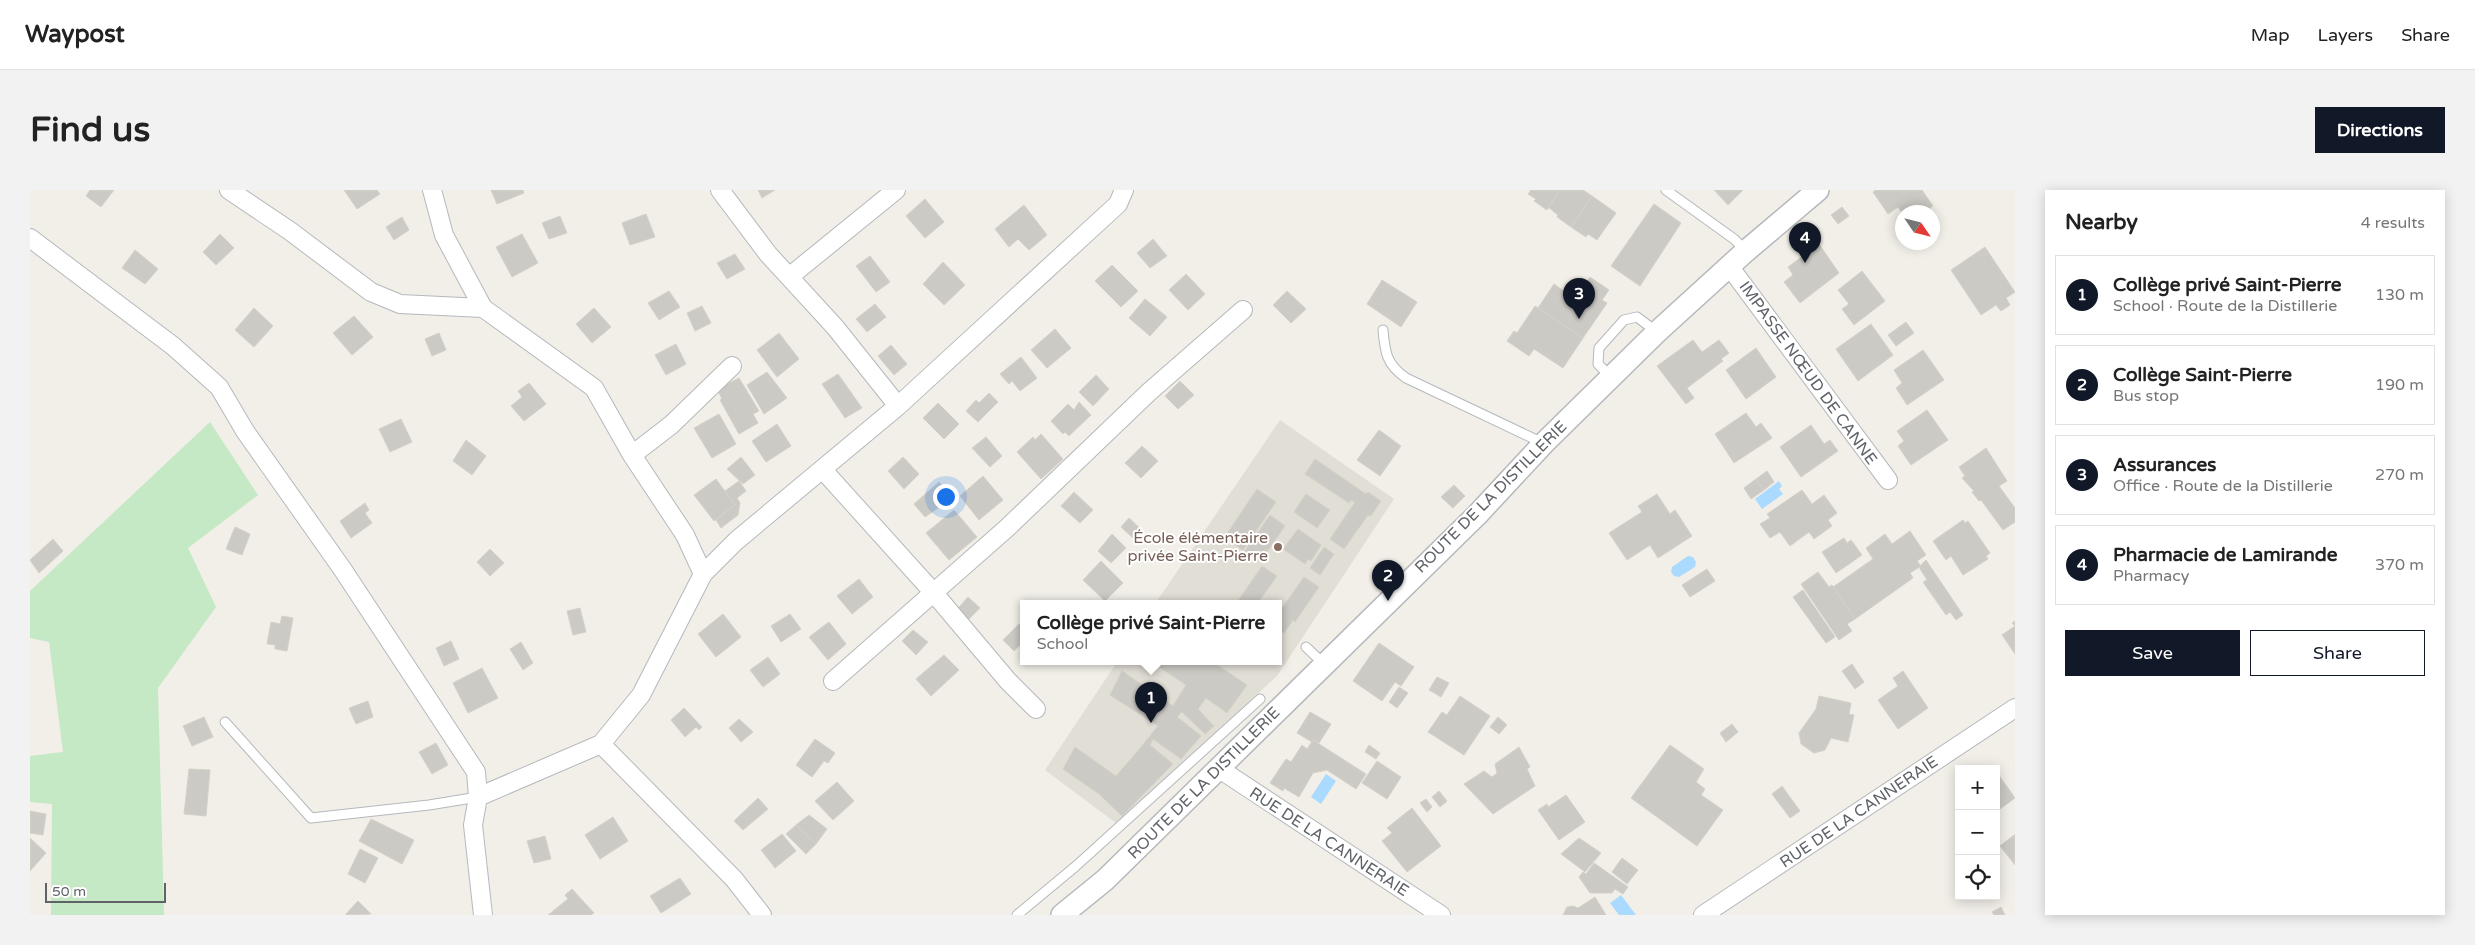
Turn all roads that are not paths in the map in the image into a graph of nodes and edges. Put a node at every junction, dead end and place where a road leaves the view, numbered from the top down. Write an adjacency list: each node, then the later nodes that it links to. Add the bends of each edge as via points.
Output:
1 (229, 190): 12 (street, via 371,292 400,304)
2 (432, 190): 12 (street, via 444,235)
3 (720, 190): 11 (street, via 768,254)
4 (896, 190): 11 (street)
5 (1124, 190): 18 (street, via 1118,204)
6 (1666, 190): 9 (lane)
7 (1818, 190): 9 (street, ROUTE DE LA DISTILLERIE)
8 (30, 238): 34 (street, via 173,346 219,387 245,431 343,570 476,772)
9 (1746, 251): 10 (street, ROUTE DE LA DISTILLERIE)
10 (1729, 266): 15 (street, ROUTE DE LA DISTILLERIE); 22 (street, IMPASSE NŒUD DE CANNE)
11 (790, 277): 18 (street)
12 (483, 308): 20 (street, via 594,388)
13 (1243, 310): 24 (street, via 1149,392 1007,528)
14 (1383, 330): 19 (lane, via 1385,354 1395,370 1406,378)
15 (1657, 332): 17 (street, ROUTE DE LA DISTILLERIE); 17 (lane, via 1638,317 1624,320 1599,348 1598,364)
16 (732, 366): 20 (street, via 671,425)
17 (1611, 377): 19 (street, ROUTE DE LA DISTILLERIE)
18 (898, 406): 21 (street)
19 (1544, 443): 26 (street, ROUTE DE LA DISTILLERIE, via 1477,515)
20 (632, 455): 23 (street, via 685,535)
21 (823, 470): 23 (street, via 736,541); 24 (street)
22 (1888, 480)
23 (703, 574): 32 (street, via 641,695)
24 (933, 592): 27 (street); 30 (street)
25 (1306, 647): 26 (lane)
26 (1324, 664): 33 (street, ROUTE DE LA DISTILLERIE)
27 (833, 681)
28 (1260, 699): 37 (lane, via 1076,866)
29 (2015, 708): 40 (street, RUE DE LA CANNERAIE)
30 (1036, 710)
31 (225, 722): 34 (lane, via 312,818)
32 (601, 744): 34 (street); 36 (street, via 734,879)
33 (1218, 768): 38 (street, ROUTE DE LA DISTILLERIE, via 1105,880); 39 (street, RUE DE LA CANNERAIE)
34 (478, 797): 35 (street, via 473,825)
35 (483, 915)
36 (762, 915)
37 (1017, 915)
38 (1062, 915)
39 (1440, 915)
40 (1703, 915)

